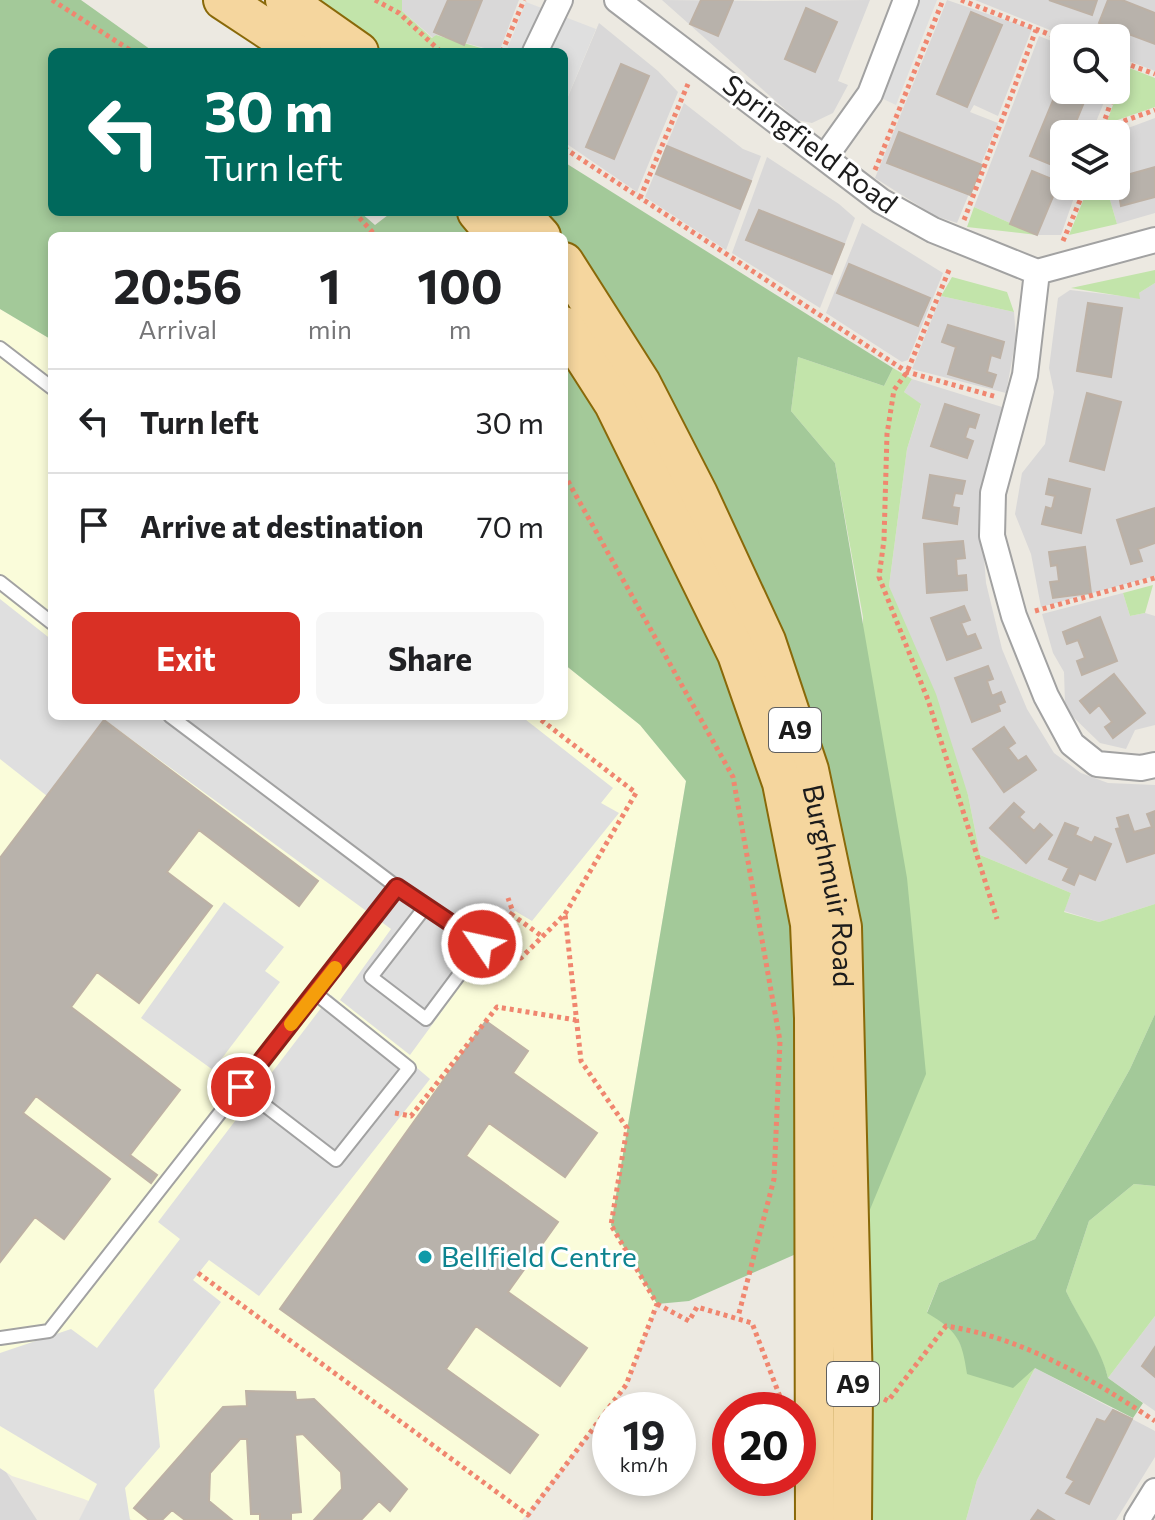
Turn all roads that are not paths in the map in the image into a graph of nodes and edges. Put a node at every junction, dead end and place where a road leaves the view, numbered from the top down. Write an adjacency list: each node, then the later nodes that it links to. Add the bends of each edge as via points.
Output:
1 (223, 0): 6 (main road)
2 (285, 0): 7 (main road)
3 (560, 0): 8 (street)
4 (617, 0): 9 (street, Springfield Road)
5 (906, 0): 9 (street, via 870,94)
6 (296, 48)
7 (353, 48)
8 (537, 48)
9 (825, 157): 16 (street, Springfield Road, via 881,201 955,238)
10 (480, 216): 12 (main road)
11 (523, 216): 13 (main road)
12 (494, 232)
13 (537, 232)
14 (1155, 240): 16 (street)
15 (568, 268): 31 (main road, Burghmuir Road / A9, via 641,383 698,494 766,641 809,770 842,927)
16 (1045, 270): 23 (street, via 1025,375 993,493 992,536 1014,616 1072,744 1097,764)
17 (568, 332): 30 (main road, Burghmuir Road / A9, via 614,404 737,654 782,783 810,924)
18 (0, 348): 19 (lane)
19 (48, 385)
20 (0, 582): 21 (lane)
21 (48, 620)
22 (175, 720): 24 (lane)
23 (1155, 765)
24 (397, 887): 25 (lane); 26 (lane)
25 (426, 906): 25 (lane, via 482,944 426,1019 371,977)
26 (315, 993): 27 (lane); 27 (lane, via 409,1068 377,1109 336,1160)
27 (241, 1087): 28 (lane, via 49,1331)
28 (0, 1338)
29 (1155, 1491): 32 (street)
30 (815, 1520)
31 (852, 1520)
32 (1137, 1520)

